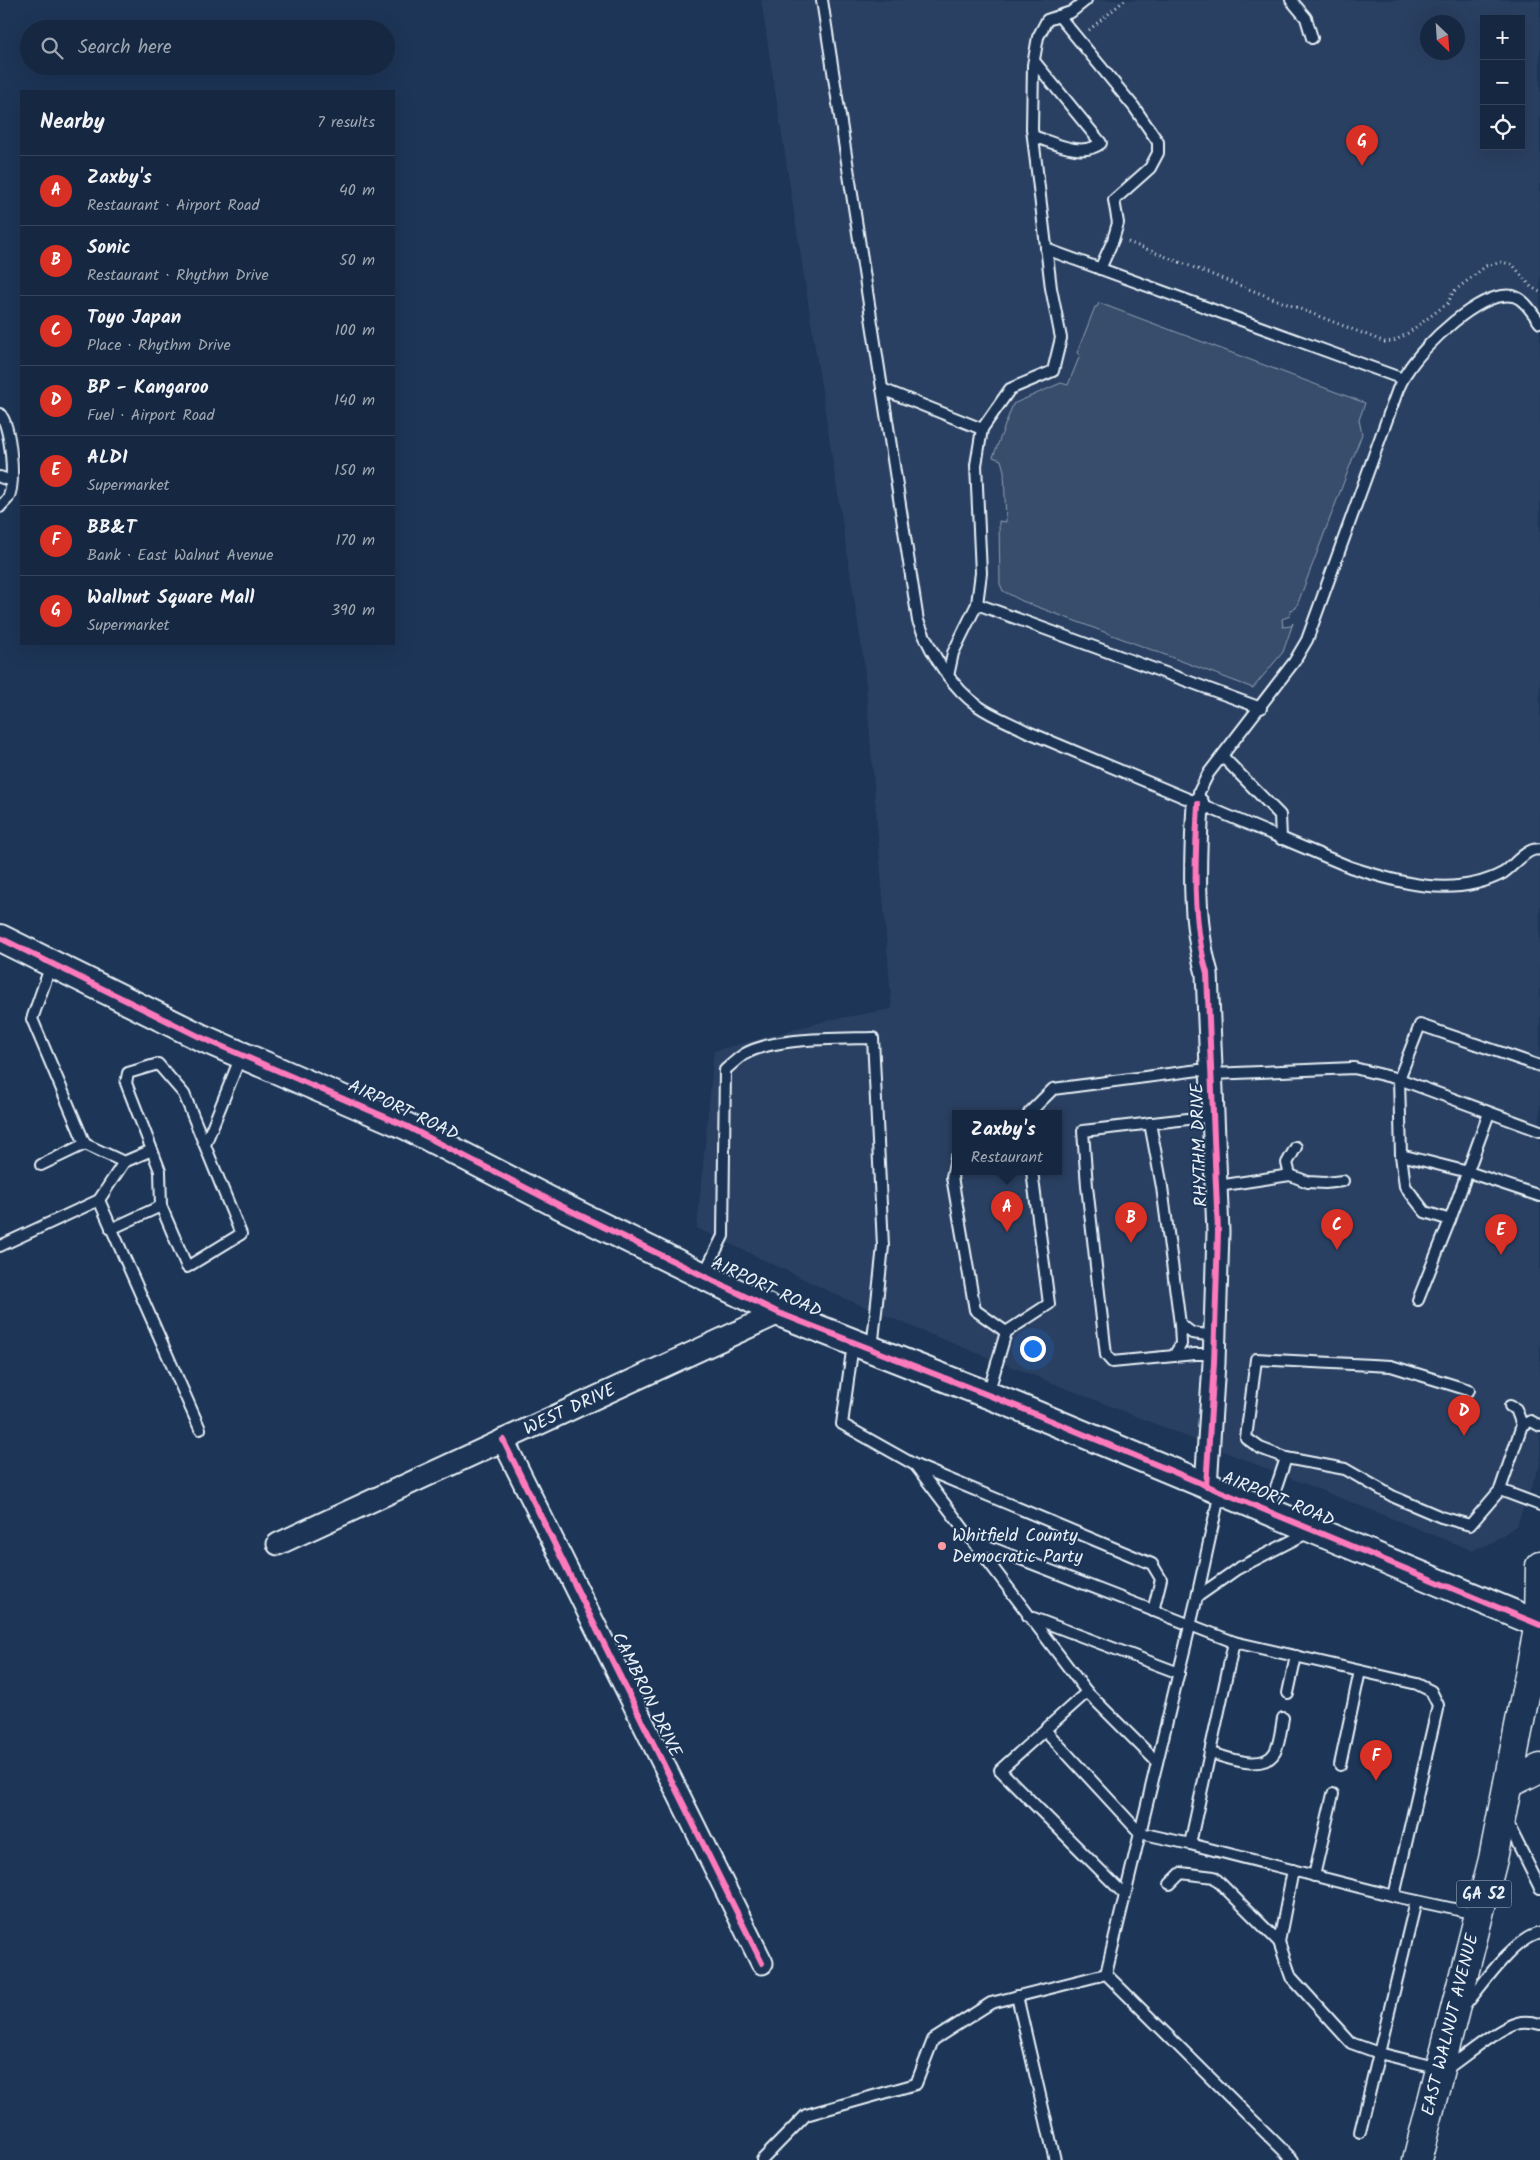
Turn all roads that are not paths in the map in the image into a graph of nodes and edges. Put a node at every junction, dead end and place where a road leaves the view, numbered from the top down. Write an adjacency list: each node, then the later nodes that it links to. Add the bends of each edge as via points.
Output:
1 (822, 0): 12 (lane)
2 (1086, 0): 4 (lane, via 1071,12)
3 (1291, 0): 5 (lane, via 1306,18)
4 (1059, 16): 6 (lane, via 1047,20 1038,37); 9 (lane, via 1134,107 1158,142 1158,153 1150,168 1114,200 1118,222)
5 (1312, 38)
6 (1034, 61): 7 (lane); 7 (lane, via 1101,143 1092,149 1078,150)
7 (1033, 136): 8 (lane)
8 (1046, 249): 9 (lane); 14 (lane, via 1061,338 1053,371 1010,389)
9 (1100, 269): 11 (lane)
10 (1540, 323): 11 (lane, via 1523,301 1513,296 1486,300 1430,343)
11 (1403, 379): 20 (lane, via 1307,640)
12 (882, 389): 14 (lane); 19 (lane, via 918,622)
13 (0, 414): 16 (lane, via 4,419 10,451)
14 (982, 429): 18 (lane, via 976,465 981,573)
15 (0, 477): 16 (lane)
16 (11, 481): 17 (lane, via 9,497)
17 (0, 507)
18 (977, 604): 19 (lane, via 953,654); 20 (lane)
19 (948, 676): 22 (lane, via 979,706 1026,731)
20 (1260, 708): 21 (lane)
21 (1223, 756): 22 (lane, via 1208,774 1199,792); 23 (lane, via 1280,816)
22 (1198, 804): 23 (lane); 29 (street, RHYTHM DRIVE, via 1195,867 1200,951 1207,973)
23 (1281, 839): 24 (lane, via 1350,867 1404,884 1429,886 1461,885 1492,877 1503,873 1533,850)
24 (1540, 849)
25 (0, 938): 26 (street, AIRPORT ROAD)
26 (52, 964): 27 (street, AIRPORT ROAD); 36 (lane, via 32,1019)
27 (242, 1055): 37 (lane); 55 (street, AIRPORT ROAD, via 406,1126)
28 (1540, 1066): 30 (lane, via 1420,1026)
29 (1212, 1074): 30 (lane, via 1354,1068); 31 (lane, via 1199,1070 1054,1089); 33 (street, RHYTHM DRIVE)
30 (1399, 1080): 32 (lane); 40 (lane)
31 (1032, 1110)
32 (1489, 1113): 35 (lane); 43 (lane)
33 (1214, 1116): 34 (lane); 48 (street, RHYTHM DRIVE)
34 (1150, 1123): 58 (lane); 62 (lane, via 1083,1131 1086,1186 1106,1355 1112,1362)
35 (1540, 1130)
36 (85, 1144): 41 (lane); 42 (lane)
37 (205, 1145): 39 (lane, via 184,1094 158,1064 128,1073 126,1083); 51 (lane, via 241,1234 188,1267)
38 (1296, 1147): 46 (lane, via 1287,1163)
39 (152, 1150): 41 (lane); 51 (lane, via 160,1171)
40 (1401, 1155): 43 (lane); 52 (lane, via 1405,1186 1425,1212)
41 (124, 1162): 50 (lane)
42 (41, 1165)
43 (1468, 1172): 49 (lane); 52 (lane)
44 (952, 1175): 59 (lane, via 975,1310)
45 (1033, 1175): 59 (lane, via 1049,1304)
46 (1290, 1175): 47 (lane, via 1308,1182); 48 (lane)
47 (1343, 1181)
48 (1218, 1186): 60 (street, RHYTHM DRIVE)
49 (1540, 1196)
50 (98, 1200): 53 (lane); 54 (lane)
51 (161, 1206): 53 (lane)
52 (1450, 1220): 56 (lane)
53 (111, 1229): 68 (lane)
54 (0, 1246)
55 (703, 1275): 57 (street, AIRPORT ROAD); 61 (lane, via 723,1236 725,1070 743,1055 759,1048 809,1040 873,1038 883,1246)
56 (1418, 1300)
57 (779, 1313): 61 (street, AIRPORT ROAD); 69 (street, WEST DRIVE)
58 (1180, 1324): 60 (lane); 62 (lane, via 1181,1344)
59 (1006, 1332): 64 (lane)
60 (1215, 1345): 62 (lane); 72 (street, RHYTHM DRIVE)
61 (863, 1346): 64 (street, AIRPORT ROAD); 71 (lane, via 842,1424)
62 (1174, 1356)
63 (1469, 1390): 70 (lane, via 1392,1366 1256,1359 1246,1438 1260,1448)
64 (988, 1395): 72 (street, AIRPORT ROAD)
65 (1510, 1406): 66 (lane, via 1516,1409)
66 (1522, 1424): 67 (lane, via 1531,1421); 73 (lane)
67 (1540, 1426)
68 (200, 1429)
69 (502, 1440): 78 (street, WEST DRIVE); 112 (street, CAMBRON DRIVE)
70 (1286, 1458): 73 (lane, via 1345,1469 1394,1498 1470,1525); 75 (lane)
71 (915, 1465): 77 (lane); 81 (lane, via 1152,1564 1161,1579)
72 (1213, 1489): 75 (street, AIRPORT ROAD); 80 (lane)
73 (1500, 1490): 74 (lane)
74 (1540, 1505)
75 (1268, 1512): 76 (street, AIRPORT ROAD)
76 (1312, 1530): 80 (lane, via 1237,1569); 83 (street, AIRPORT ROAD)
77 (973, 1540): 81 (lane); 82 (lane)
78 (278, 1544)
79 (1540, 1566): 83 (main road, EAST WALNUT AVENUE / GA 52)
80 (1197, 1597): 84 (lane)
81 (1153, 1611): 84 (lane)
82 (1028, 1616): 88 (lane); 89 (lane)
83 (1539, 1624): 97 (main road, EAST WALNUT AVENUE / GA 52)
84 (1190, 1626): 85 (lane); 88 (lane)
85 (1234, 1642): 86 (lane); 93 (lane)
86 (1296, 1656): 87 (lane); 90 (lane)
87 (1360, 1670): 95 (lane); 107 (lane, via 1417,1684 1431,1691 1438,1705)
88 (1179, 1673): 94 (lane)
89 (1087, 1692): 92 (lane); 94 (lane)
90 (1288, 1693)
91 (1283, 1718): 93 (lane, via 1276,1752 1269,1760 1253,1763)
92 (1045, 1730): 100 (lane); 106 (lane, via 1000,1770)
93 (1210, 1753): 101 (lane)
94 (1157, 1762): 100 (lane)
95 (1340, 1765)
96 (1540, 1768): 97 (main road)
97 (1508, 1784): 99 (main road, EAST WALNUT AVENUE / GA 52)
98 (1333, 1794): 103 (lane)
99 (1502, 1812): 105 (lane); 109 (main road, EAST WALNUT AVENUE / GA 52)
100 (1140, 1833): 101 (lane); 106 (lane)
101 (1190, 1844): 102 (lane)
102 (1292, 1870): 103 (lane); 111 (lane)
103 (1314, 1876): 107 (lane)
104 (1170, 1884): 111 (lane, via 1181,1873 1214,1877)
105 (1540, 1888)
106 (1125, 1895): 113 (lane)
107 (1394, 1896): 108 (lane)
108 (1416, 1901): 109 (lane); 117 (lane)
109 (1479, 1914): 115 (main road, EAST WALNUT AVENUE / GA 52)
110 (1540, 1933): 115 (lane, via 1515,1947)
111 (1279, 1942): 117 (lane, via 1291,1977 1351,2043)
112 (762, 1963)
113 (1106, 1974): 114 (lane); 122 (lane)
114 (1017, 1996): 120 (lane, via 991,2003 933,2040 916,2084 806,2115); 121 (lane)
115 (1452, 2022): 118 (main road, EAST WALNUT AVENUE / GA 52)
116 (1540, 2024): 118 (lane, via 1516,2023)
117 (1379, 2053): 118 (lane); 119 (lane)
118 (1439, 2072): 123 (main road, EAST WALNUT AVENUE / GA 52)
119 (1360, 2132)
120 (762, 2160)
121 (1055, 2160)
122 (1293, 2160)
123 (1417, 2160)

